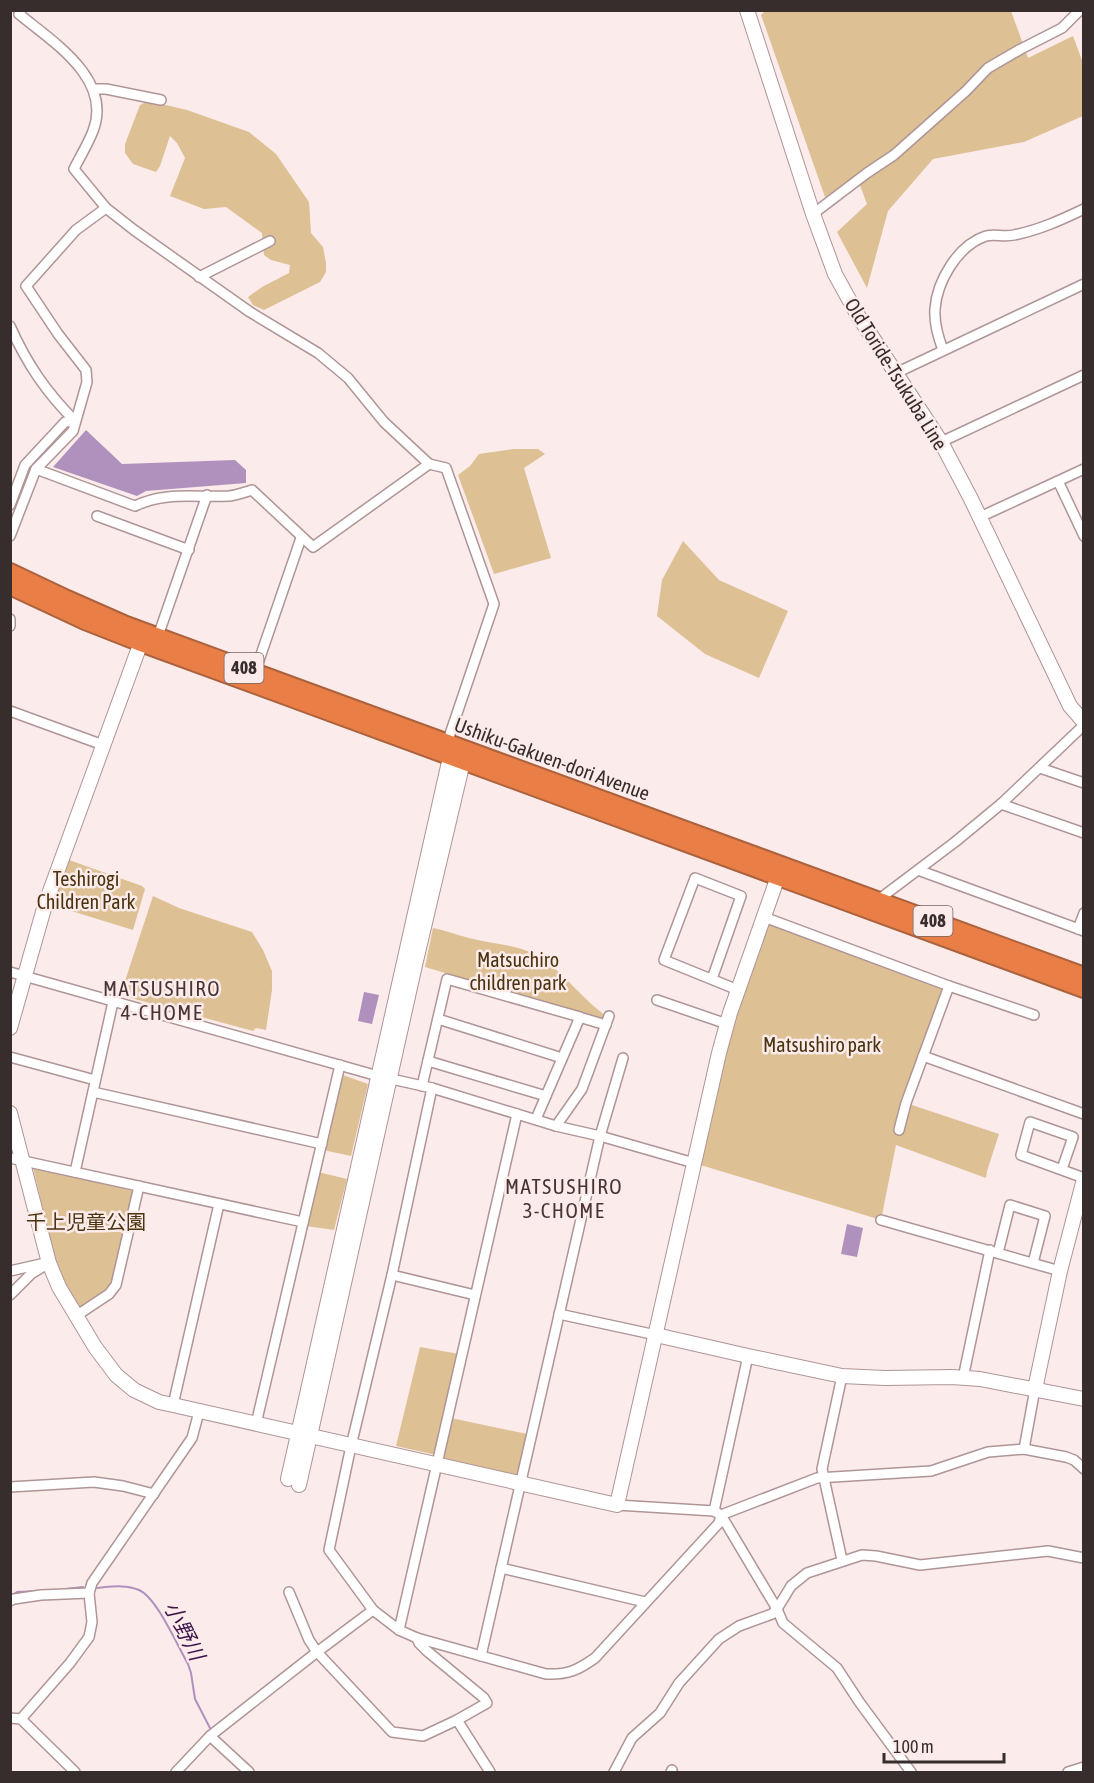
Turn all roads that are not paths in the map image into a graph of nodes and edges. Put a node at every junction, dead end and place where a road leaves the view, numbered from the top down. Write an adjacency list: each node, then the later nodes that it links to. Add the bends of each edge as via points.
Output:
1 (747, 10): 8 (street, Old Toride-Tsukuba Line)
2 (1080, 10): 8 (street, via 1062,28 988,68 907,144)
3 (17, 12): 4 (street, via 76,63)
4 (93, 90): 5 (street); 6 (street, via 97,112 94,131 74,169)
5 (162, 100)
6 (106, 208): 10 (street); 16 (street, via 76,230 26,286 86,370 87,382)
7 (1083, 209): 13 (street, via 1049,226 1012,236 986,236 963,250 946,271 939,289 935,310)
8 (813, 214): 14 (street, Old Toride-Tsukuba Line, via 835,274 856,315)
9 (270, 241): 10 (street)
10 (199, 277): 18 (street, via 318,353 348,378 384,422)
11 (1083, 284): 13 (street)
12 (10, 326): 16 (street, via 22,354 54,400)
13 (943, 350): 14 (street)
14 (896, 373): 17 (street, Old Toride-Tsukuba Line)
15 (1083, 375): 17 (street)
16 (75, 421): 19 (street, via 73,431); 23 (street, via 65,422 26,465); 26 (street, via 31,469)
17 (940, 442): 25 (street, Old Toride-Tsukuba Line)
18 (429, 464): 29 (street, via 313,547); 40 (street, via 446,468 494,604)
19 (36, 469): 22 (street, via 135,506 168,496); 28 (street)
20 (1083, 469): 21 (street)
21 (1058, 481): 25 (street); 27 (street)
22 (207, 495): 29 (street, via 252,490); 30 (street)
23 (10, 505)
24 (97, 516): 30 (street)
25 (980, 517): 38 (street, Old Toride-Tsukuba Line, via 1070,706)
26 (10, 522)
27 (1083, 536)
28 (10, 537)
29 (302, 538): 36 (street)
30 (189, 550): 35 (street)
31 (10, 572): 35 (highway, Ushiku-Gakuen-dori Avenue / 408)
32 (10, 586): 35 (highway, Ushiku-Gakuen-dori Avenue / 408, via 77,618)
33 (10, 619): 34 (street)
34 (10, 626)
35 (148, 637): 36 (highway, Ushiku-Gakuen-dori Avenue / 408); 39 (street); 40 (highway, Ushiku-Gakuen-dori Avenue / 408)
36 (255, 672): 40 (highway, Ushiku-Gakuen-dori Avenue / 408)
37 (10, 711): 39 (street)
38 (1083, 723): 41 (street)
39 (103, 745): 53 (street, via 45,905)
40 (455, 753): 46 (highway, Ushiku-Gakuen-dori Avenue / 408); 71 (street)
41 (1040, 768): 42 (street); 43 (street)
42 (1083, 783)
43 (1001, 804): 44 (street); 45 (street)
44 (1083, 833)
45 (918, 870): 47 (street); 50 (street)
46 (780, 872): 47 (highway, Ushiku-Gakuen-dori Avenue / 408); 49 (street); 56 (highway, Ushiku-Gakuen-dori Avenue / 408)
47 (878, 900): 52 (highway, Ushiku-Gakuen-dori Avenue / 408)
48 (1083, 914): 50 (street)
49 (764, 917): 55 (street); 57 (street)
50 (1081, 930)
51 (10, 972): 53 (street)
52 (1083, 976)
53 (24, 977): 59 (street); 64 (street)
54 (712, 979): 54 (street, via 664,960 695,878 741,896); 57 (street)
55 (949, 986): 60 (street); 65 (street)
56 (1083, 989)
57 (738, 990): 63 (street)
58 (657, 1000): 63 (street)
59 (113, 1002): 70 (street); 72 (street)
60 (1034, 1015)
61 (579, 1017): 62 (street, via 447,979); 67 (street); 80 (street, via 607,1021 582,1089)
62 (438, 1019): 67 (street); 69 (street)
63 (727, 1024): 85 (street)
64 (10, 1028)
65 (923, 1056): 78 (street); 81 (street)
66 (10, 1057): 72 (street)
67 (562, 1058): 75 (street)
68 (623, 1058): 82 (street)
69 (428, 1061): 73 (street); 75 (street)
70 (340, 1065): 71 (street); 83 (street)
71 (385, 1078): 73 (street); 113 (street)
72 (95, 1080): 74 (street)
73 (427, 1087): 77 (street); 99 (street)
74 (93, 1092): 83 (street); 87 (street)
75 (546, 1096): 79 (street)
76 (10, 1113): 84 (street)
77 (517, 1114): 79 (street); 101 (street)
78 (1083, 1114)
79 (536, 1119): 80 (street)
80 (556, 1126): 82 (street)
81 (899, 1130)
82 (600, 1136): 85 (street); 102 (street)
83 (322, 1144): 93 (street)
84 (17, 1160): 87 (street); 95 (street)
85 (694, 1163): 104 (street)
86 (1062, 1170): 86 (street, via 1021,1155 1030,1122 1073,1137); 88 (street)
87 (75, 1172): 89 (street)
88 (1083, 1178): 91 (street)
89 (139, 1186): 90 (street); 103 (street, via 116,1285)
90 (219, 1204): 93 (street); 110 (street)
91 (1079, 1209): 98 (street)
92 (881, 1220): 94 (street)
93 (303, 1222): 112 (street)
94 (994, 1251): 96 (street); 96 (street, via 1010,1205 1046,1216); 107 (street)
95 (49, 1263): 97 (street); 100 (street); 103 (street)
96 (1033, 1263): 98 (street)
97 (10, 1271)
98 (1060, 1271): 108 (street)
99 (392, 1275): 101 (street); 114 (street)
100 (10, 1295)
101 (475, 1295): 116 (street)
102 (559, 1314): 104 (street); 120 (street)
103 (76, 1316): 110 (street, via 107,1364 124,1382 144,1396)
104 (656, 1335): 105 (street); 123 (street)
105 (748, 1356): 106 (street); 124 (street)
106 (842, 1376): 107 (street); 118 (street, via 822,1469)
107 (963, 1378): 108 (street)
108 (1035, 1389): 109 (street); 115 (street)
109 (1083, 1399)
110 (173, 1406): 111 (street)
111 (200, 1412): 112 (street); 122 (street, via 192,1438)
112 (256, 1424): 113 (street)
113 (304, 1435): 114 (street); 119 (street)
114 (351, 1446): 116 (street); 133 (street, via 328,1550)
115 (1024, 1449): 117 (street, via 1066,1457); 118 (street, via 988,1452 931,1471)
116 (436, 1465): 120 (street); 134 (street)
117 (1083, 1469)
118 (824, 1477): 124 (street); 126 (street)
119 (293, 1482)
120 (520, 1483): 123 (street); 127 (street)
121 (10, 1487): 122 (street, via 94,1482)
122 (154, 1494): 129 (street)
123 (617, 1505): 124 (street)
124 (718, 1513): 131 (street, via 719,1523); 132 (street)
125 (1083, 1558): 126 (street, via 1048,1551 920,1565 862,1555)
126 (842, 1560): 132 (street, via 799,1579)
127 (501, 1568): 131 (street); 137 (street)
128 (289, 1592): 136 (street)
129 (89, 1593): 130 (street); 138 (street, via 89,1637 70,1663)
130 (10, 1601)
131 (645, 1602): 137 (street, via 595,1658 573,1671 546,1674)
132 (777, 1609): 146 (street, via 719,1638 679,1683 660,1713 632,1738); 147 (street, via 783,1623 837,1668)
133 (374, 1610): 134 (street); 136 (street)
134 (399, 1630): 135 (street)
135 (417, 1638): 137 (street); 139 (street, via 487,1703)
136 (317, 1652): 139 (street, via 392,1732 423,1736); 140 (street)
137 (481, 1656)
138 (16, 1719): 142 (street)
139 (457, 1720): 145 (street)
140 (210, 1736): 143 (street); 144 (street)
141 (1083, 1767): 148 (street)
142 (75, 1773)
143 (176, 1773)
144 (249, 1773)
145 (490, 1773)
146 (614, 1773)
147 (910, 1773)
148 (1068, 1773)

